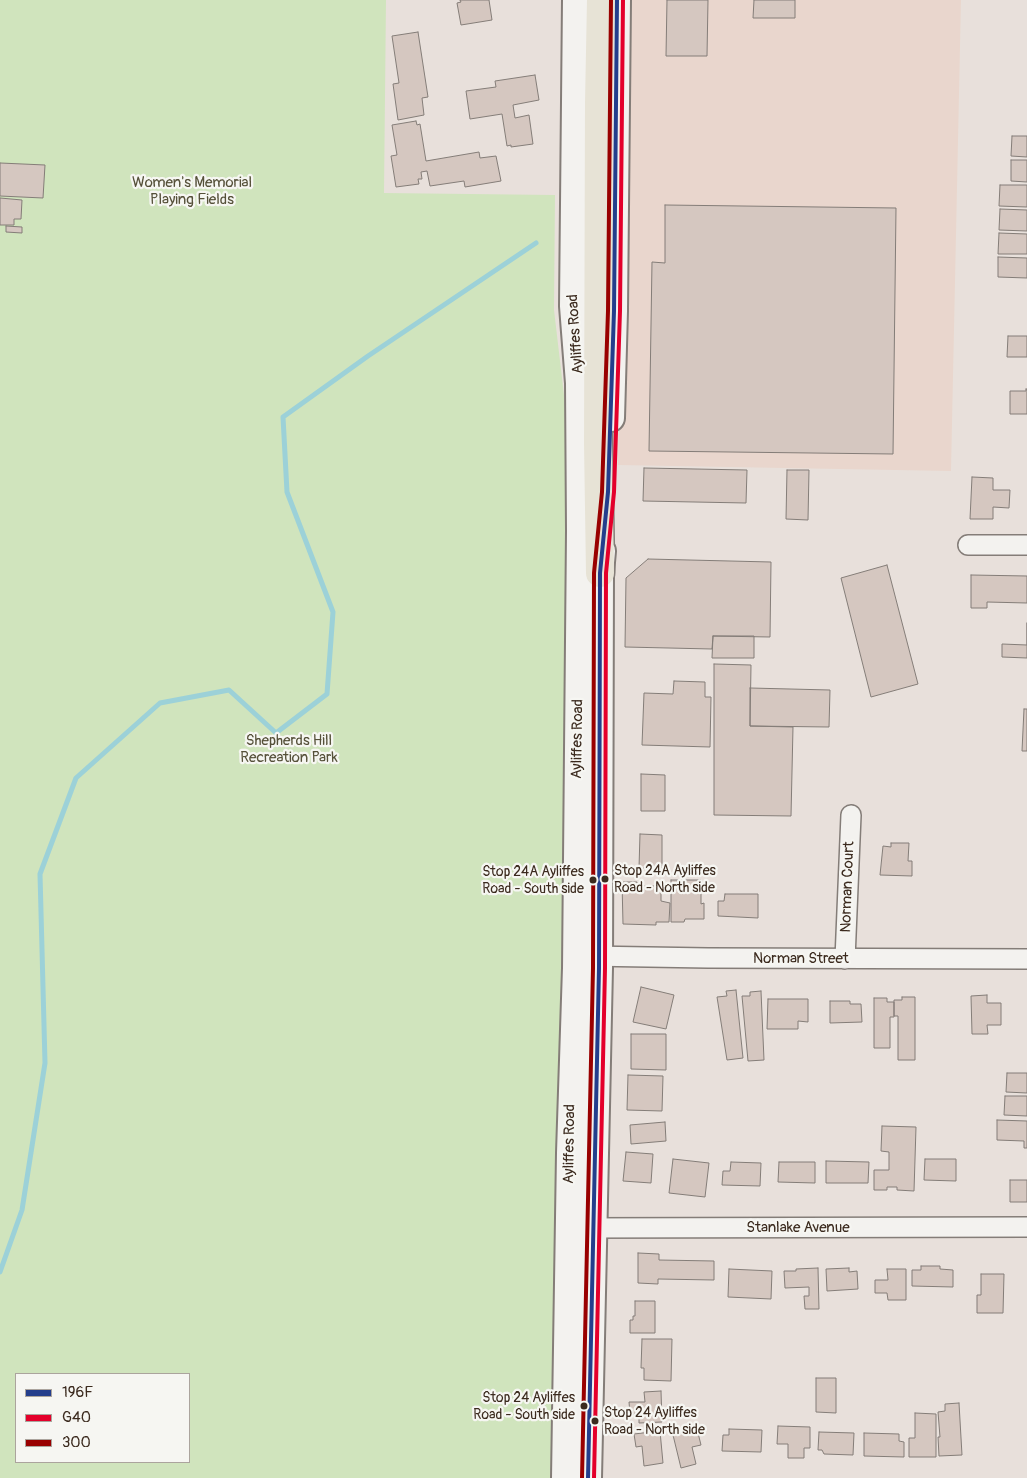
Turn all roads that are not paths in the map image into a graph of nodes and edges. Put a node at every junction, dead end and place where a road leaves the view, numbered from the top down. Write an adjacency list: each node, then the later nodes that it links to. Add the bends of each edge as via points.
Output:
1 (576, 0): 8 (main road, Ayliffes Road, via 573,306 578,366)
2 (601, 0): 6 (highway)
3 (617, 0): 6 (main road, Ayliffes Road, via 614,320 608,492)
4 (968, 544): 5 (street)
5 (1027, 545)
6 (600, 573): 8 (main road, Ayliffes Road)
7 (851, 815): 9 (street, Norman Court)
8 (587, 956): 9 (street, Norman Street); 12 (main road, Ayliffes Road)
9 (845, 959): 10 (street, Norman Street)
10 (1027, 960)
11 (1027, 1227): 12 (street, Stanlake Avenue)
12 (581, 1228): 13 (main road, Ayliffes Road); 14 (main road, Ayliffes Road)
13 (565, 1478)
14 (588, 1478)

